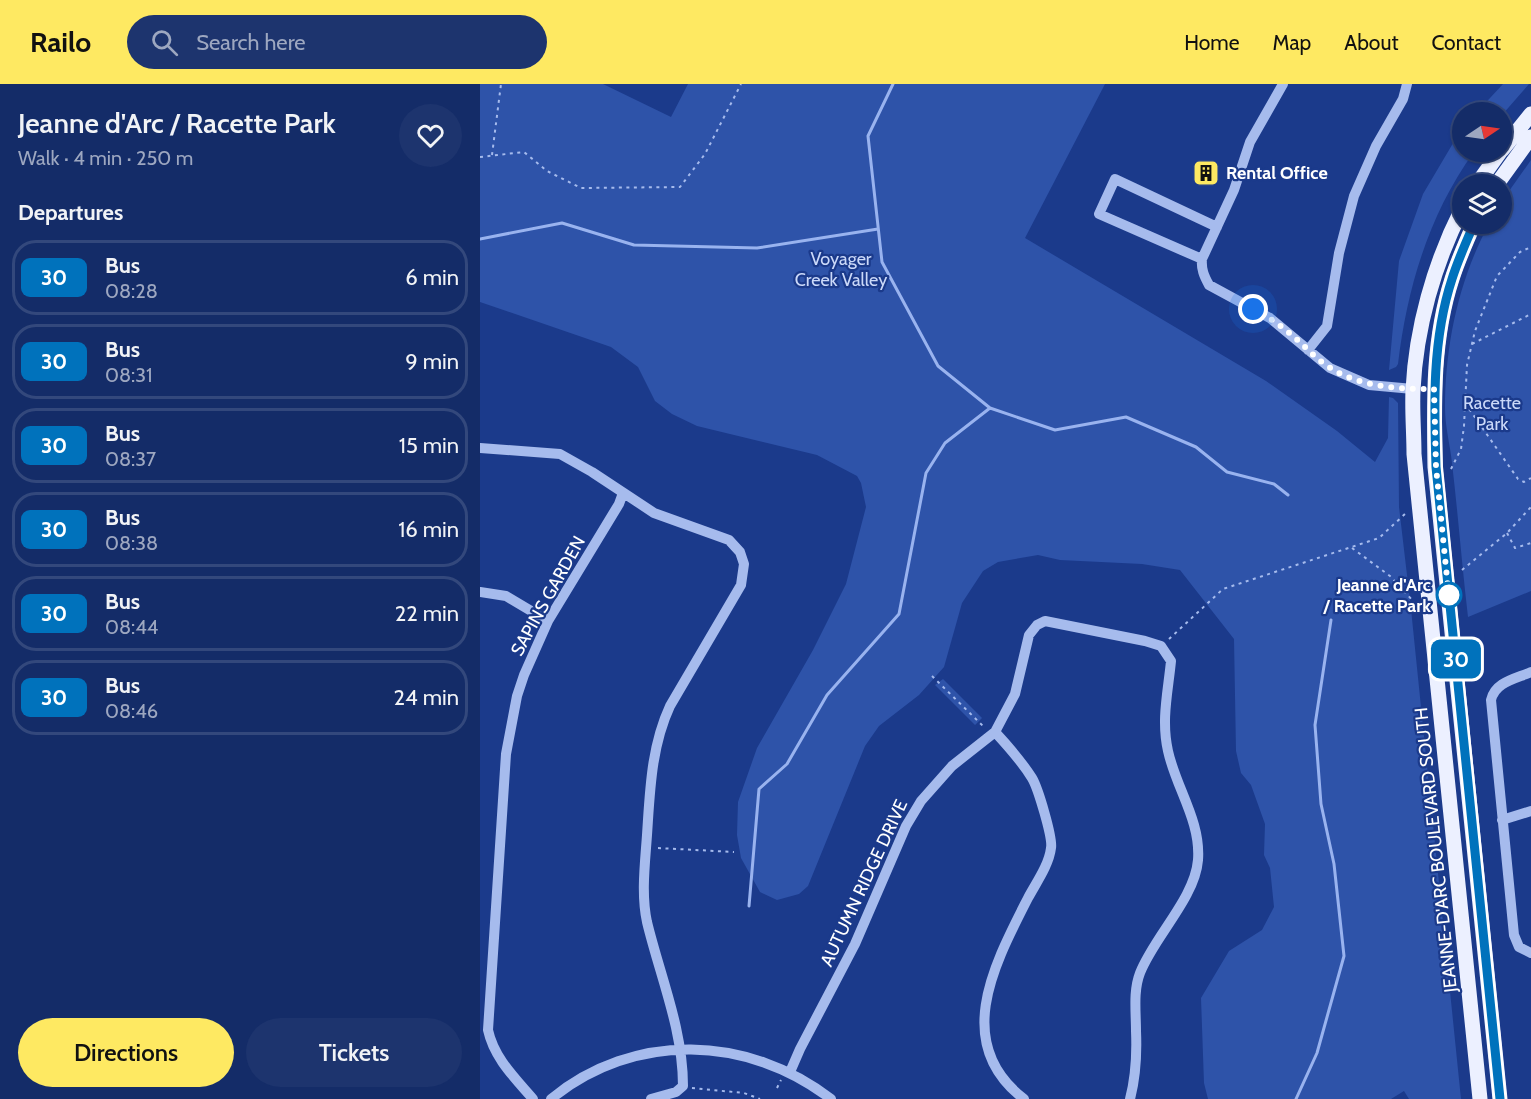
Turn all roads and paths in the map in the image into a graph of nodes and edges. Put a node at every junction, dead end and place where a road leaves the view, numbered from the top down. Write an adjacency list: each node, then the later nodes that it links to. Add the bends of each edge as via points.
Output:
1 (501, 84): 8 (path)
2 (742, 84): 8 (path, via 705,154 680,187 581,188 547,171 524,152)
3 (1283, 84): 11 (street, via 1250,142)
4 (1407, 84): 18 (street, via 1354,196 1339,253 1327,326)
5 (1531, 114): 6 (main road)
6 (1512, 137)
7 (1531, 137): 10 (main road)
8 (492, 155): 9 (path)
9 (480, 157)
10 (1504, 174)
11 (1217, 227): 15 (street); 15 (street, via 1116,178 1111,187 1099,214)
12 (1452, 229): 19 (main road, JEANNE-D'ARC BOULEVARD SOUTH, via 1421,326)
13 (1470, 234): 20 (main road, via 1452,279 1442,322)
14 (1531, 247): 17 (path, via 1520,252 1497,276)
15 (1202, 259): 18 (street, via 1201,268 1209,285 1270,318)
16 (1531, 314): 17 (path)
17 (1472, 344): 21 (path)
18 (1308, 350): 19 (street, via 1330,368 1369,385)
19 (1413, 389): 20 (main road); 54 (main road, JEANNE-D'ARC BOULEVARD SOUTH, via 1419,510)
20 (1434, 389): 55 (main road, via 1436,467)
21 (1465, 402): 23 (path, via 1461,449); 24 (path, via 1518,479 1524,482)
22 (480, 448): 25 (street, via 560,454)
23 (1451, 470)
24 (1531, 478)
25 (623, 493): 34 (street, SAPINS GARDEN); 41 (street, via 654,513 729,540 744,564 741,585 663,722 653,760)
26 (1531, 507): 28 (path)
27 (1405, 514): 30 (path, via 1379,537)
28 (1507, 533): 29 (path, via 1515,548); 31 (path)
29 (1531, 543)
30 (1352, 548): 33 (path, via 1390,576); 35 (path, via 1223,589)
31 (1462, 570)
32 (480, 592): 34 (street, via 506,596)
33 (1414, 602)
34 (548, 621): 48 (street, SAPINS GARDEN, via 517,696 506,754 488,1030 499,1059)
35 (1161, 646): 38 (street, AUTUMN RIDGE DRIVE, via 1056,622 1037,625 1029,635 1015,694); 53 (street, via 1171,661 1165,719 1168,751 1194,822 1198,862 1194,880 1144,963 1137,985 1136,1066)
36 (1531, 672): 40 (street, via 1499,686 1491,700)
37 (932, 676): 38 (path)
38 (994, 733): 45 (street, AUTUMN RIDGE DRIVE, via 952,766 916,809 851,953); 52 (street, via 1033,779 1051,841 1049,856 998,965 984,1015 986,1040 995,1066)
39 (1531, 811): 40 (street)
40 (1502, 820): 43 (street, via 1514,935 1519,947)
41 (646, 847): 42 (path); 44 (street, via 647,920)
42 (734, 852)
43 (1531, 953)
44 (680, 1048): 45 (street, via 746,1056); 46 (street); 49 (street, via 616,1062 576,1081)
45 (790, 1072): 47 (street)
46 (683, 1086): 50 (street); 51 (path, via 744,1093)
47 (825, 1097)
48 (533, 1099)
49 (551, 1099)
50 (651, 1099)
51 (760, 1099)
52 (1024, 1099)
53 (1130, 1099)
54 (1480, 1099)
55 (1500, 1099)

